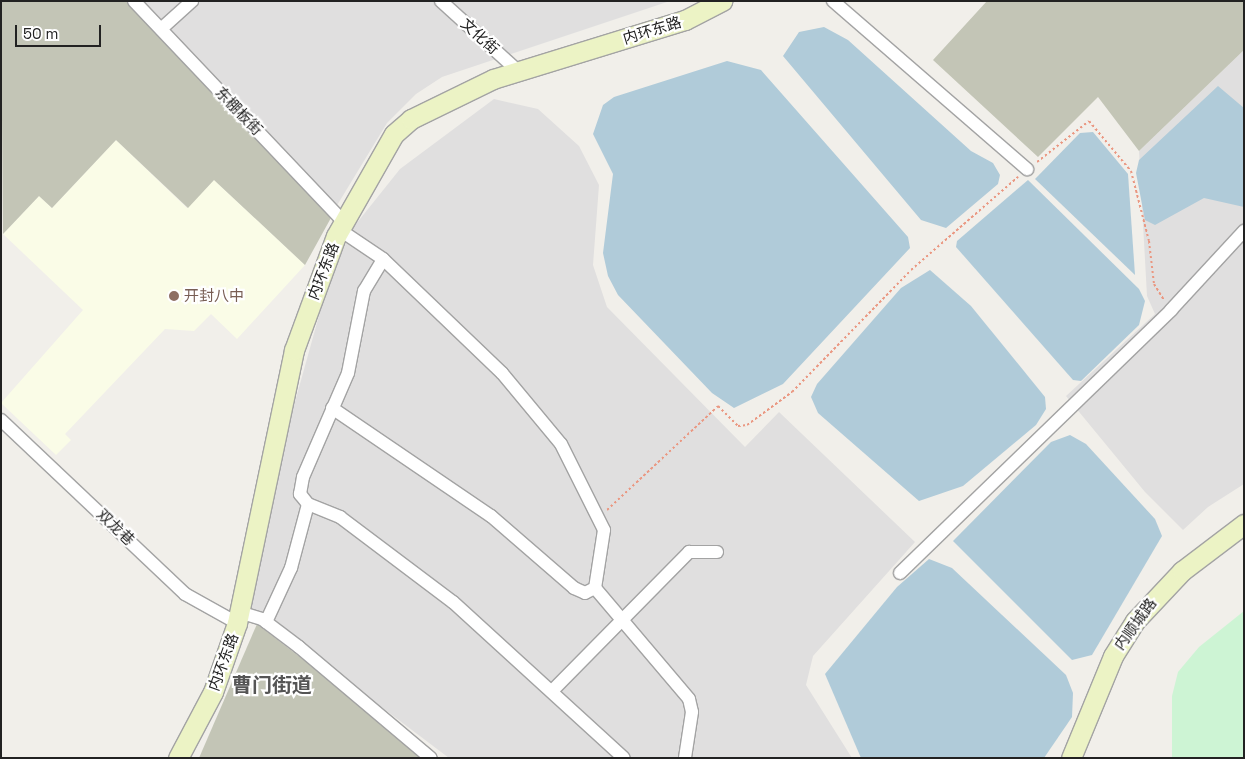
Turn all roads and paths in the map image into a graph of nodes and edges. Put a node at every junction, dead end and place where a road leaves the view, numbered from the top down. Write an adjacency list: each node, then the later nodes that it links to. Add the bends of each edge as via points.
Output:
1 (134, 1): 6 (street, 东棚板街)
2 (192, 1): 6 (street)
3 (722, 1): 7 (street, 内环东路, via 685,20)
4 (833, 1): 8 (street)
5 (449, 4): 7 (street, 文化街)
6 (161, 29): 9 (street, 东棚板街)
7 (518, 71): 9 (street, 内环东路, via 466,90 402,126 385,146)
8 (1028, 169): 12 (path, via 1090,121 1131,171 1149,241 1154,284); 16 (path, via 911,270 792,392 747,425 738,426 718,406)
9 (342, 226): 11 (street, 东棚板街); 21 (street, 内环东路, via 294,350)
10 (1244, 231): 12 (street)
11 (382, 259): 13 (street, via 359,303 352,359); 16 (street, 东棚板街, via 523,397 561,444)
12 (1171, 310): 19 (street)
13 (332, 408): 15 (street, via 302,476 300,494); 20 (street, via 491,516 574,588 585,593)
14 (1, 420): 21 (street, 双龙巷, via 185,594)
15 (308, 504): 23 (street, via 291,568); 24 (street, via 340,517 403,564)
16 (600, 516): 20 (street, 东棚板街, via 605,542)
17 (1244, 524): 29 (street, 内顺城路, via 1182,571 1135,621 1113,656)
18 (717, 552): 22 (street, via 689,552)
19 (900, 573)
20 (595, 588): 22 (street)
21 (238, 618): 23 (street, 双龙巷); 25 (street, 内环东路, via 213,692)
22 (622, 619): 24 (street); 28 (street, via 689,699 692,712)
23 (266, 622): 26 (street, 双龙巷)
24 (553, 690): 27 (street)
25 (178, 758)
26 (432, 758)
27 (624, 758)
28 (685, 758)
29 (1071, 758)

